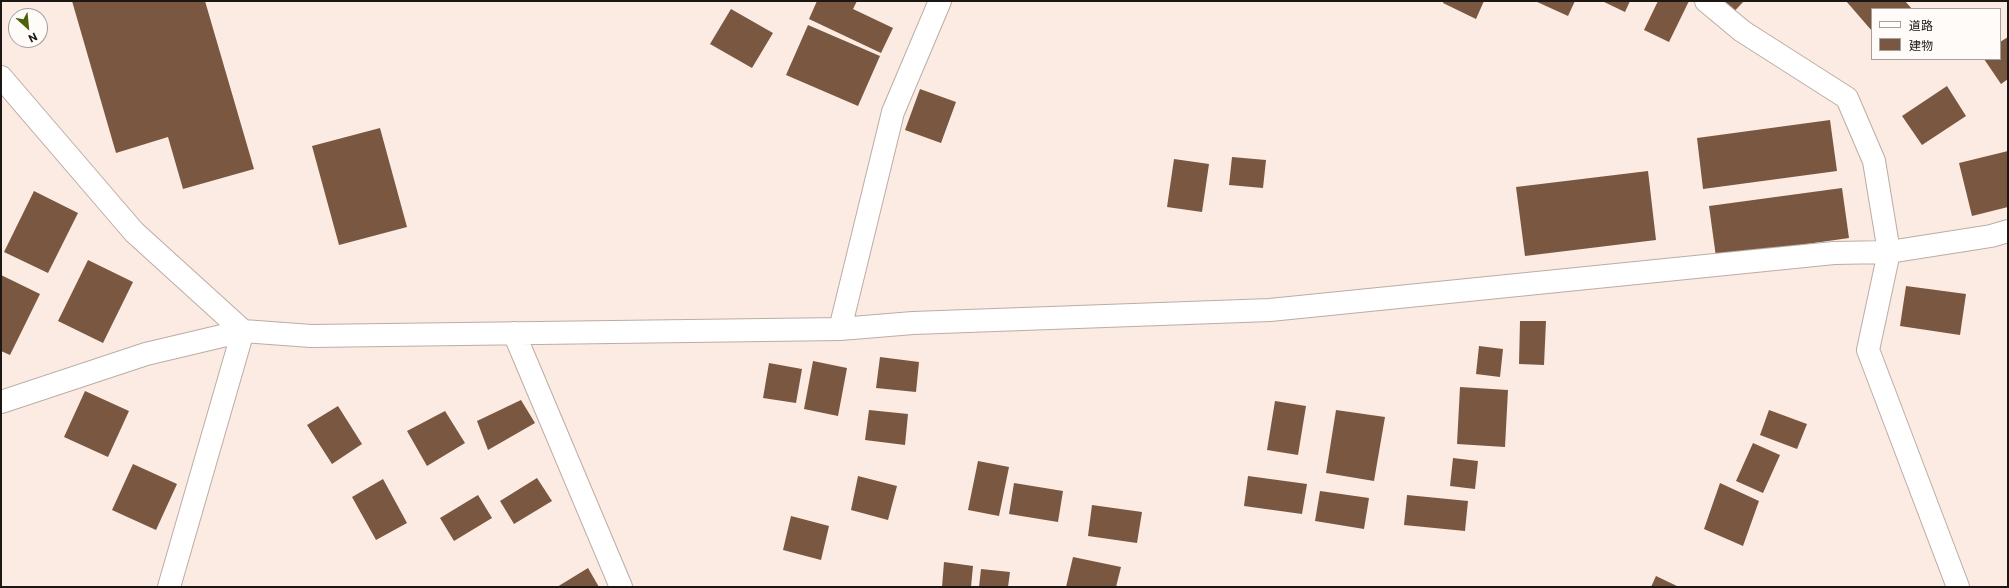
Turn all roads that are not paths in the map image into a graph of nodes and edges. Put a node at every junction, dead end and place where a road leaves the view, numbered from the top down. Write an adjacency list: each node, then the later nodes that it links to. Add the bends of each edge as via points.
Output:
1 (940, 1): 6 (street, via 892,112)
2 (1706, 1): 5 (street, via 1742,31 1847,98 1874,161)
3 (1, 77): 7 (street, via 134,232)
4 (2008, 231): 5 (street)
5 (1889, 252): 6 (street, via 1834,253 1270,310 913,323); 12 (street, via 1868,350)
6 (840, 329): 8 (street)
7 (243, 331): 8 (street, via 311,336); 9 (street, via 146,354); 10 (street)
8 (514, 333): 11 (street)
9 (1, 402)
10 (169, 587)
11 (621, 587)
12 (1958, 587)

